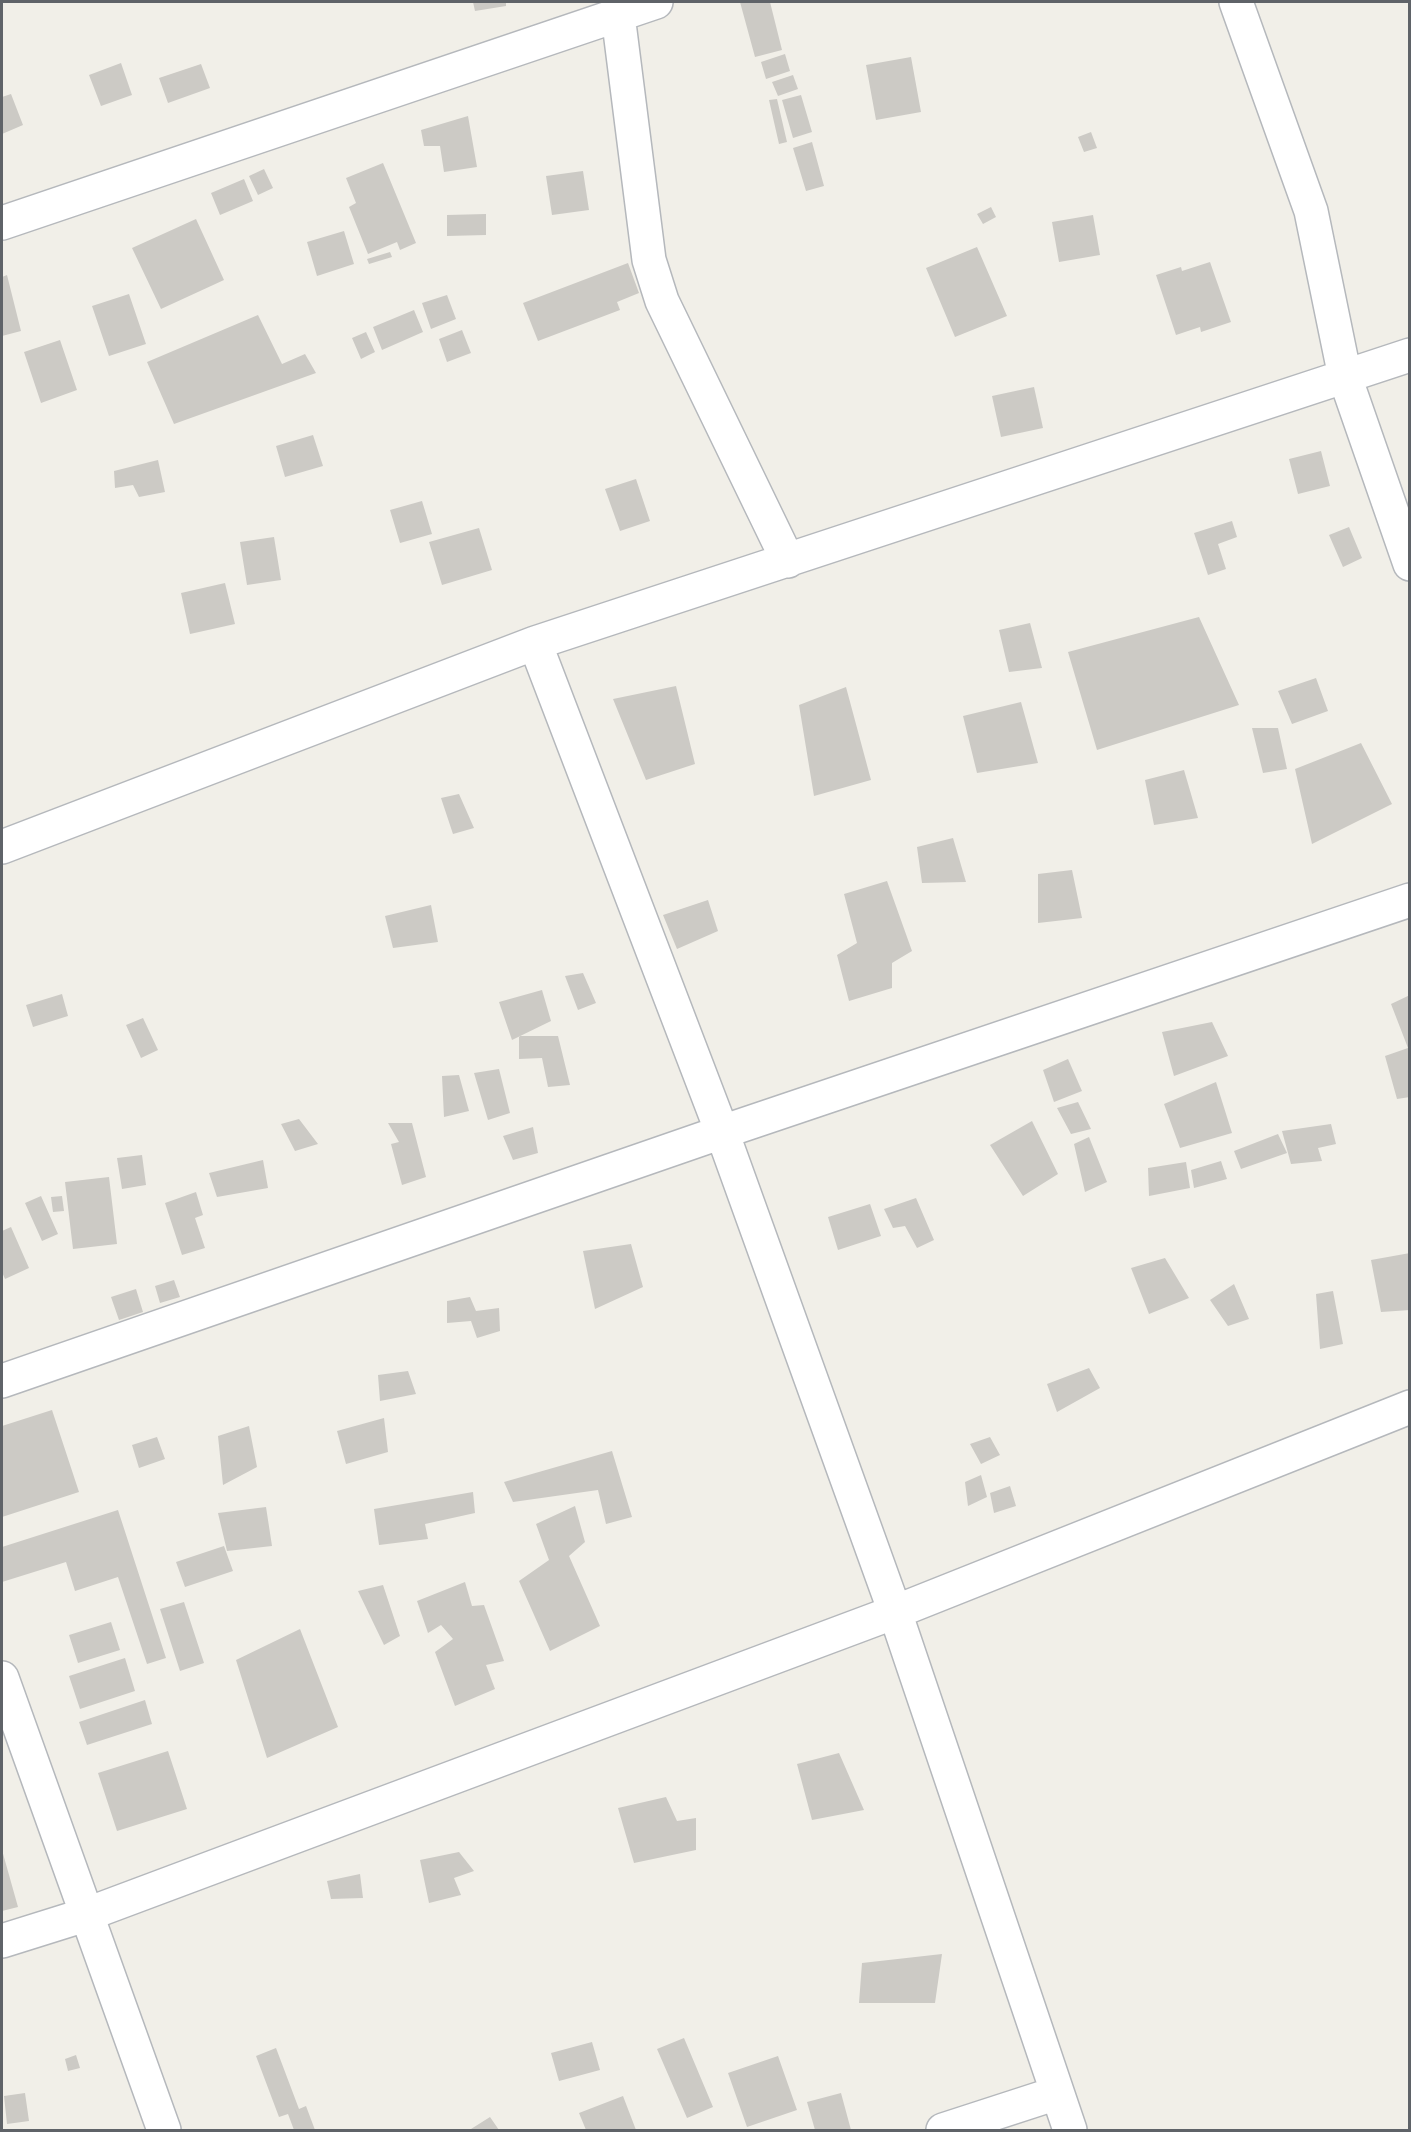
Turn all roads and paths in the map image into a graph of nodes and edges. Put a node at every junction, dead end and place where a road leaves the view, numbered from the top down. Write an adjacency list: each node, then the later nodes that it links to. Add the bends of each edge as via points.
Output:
1 (656, 2): 3 (street)
2 (1236, 2): 6 (street, via 1311,211)
3 (618, 15): 4 (street); 7 (street, via 649,260 662,301)
4 (2, 224)
5 (1410, 355): 6 (street)
6 (1345, 377): 8 (street); 9 (street)
7 (765, 510): 8 (street); 10 (street)
8 (788, 561): 10 (street)
9 (1410, 564)
10 (749, 573): 11 (street)
11 (535, 642): 12 (street); 14 (street)
12 (2, 847)
13 (1410, 900): 14 (street)
14 (722, 1132): 15 (street); 17 (street)
15 (2, 1381)
16 (1410, 1407): 17 (street)
17 (895, 1612): 19 (street); 21 (street)
18 (2, 1678): 19 (street)
19 (86, 1915): 20 (street); 22 (street)
20 (2, 1941)
21 (1057, 2093): 23 (street); 24 (street)
22 (164, 2130)
23 (943, 2130)
24 (1070, 2130)

